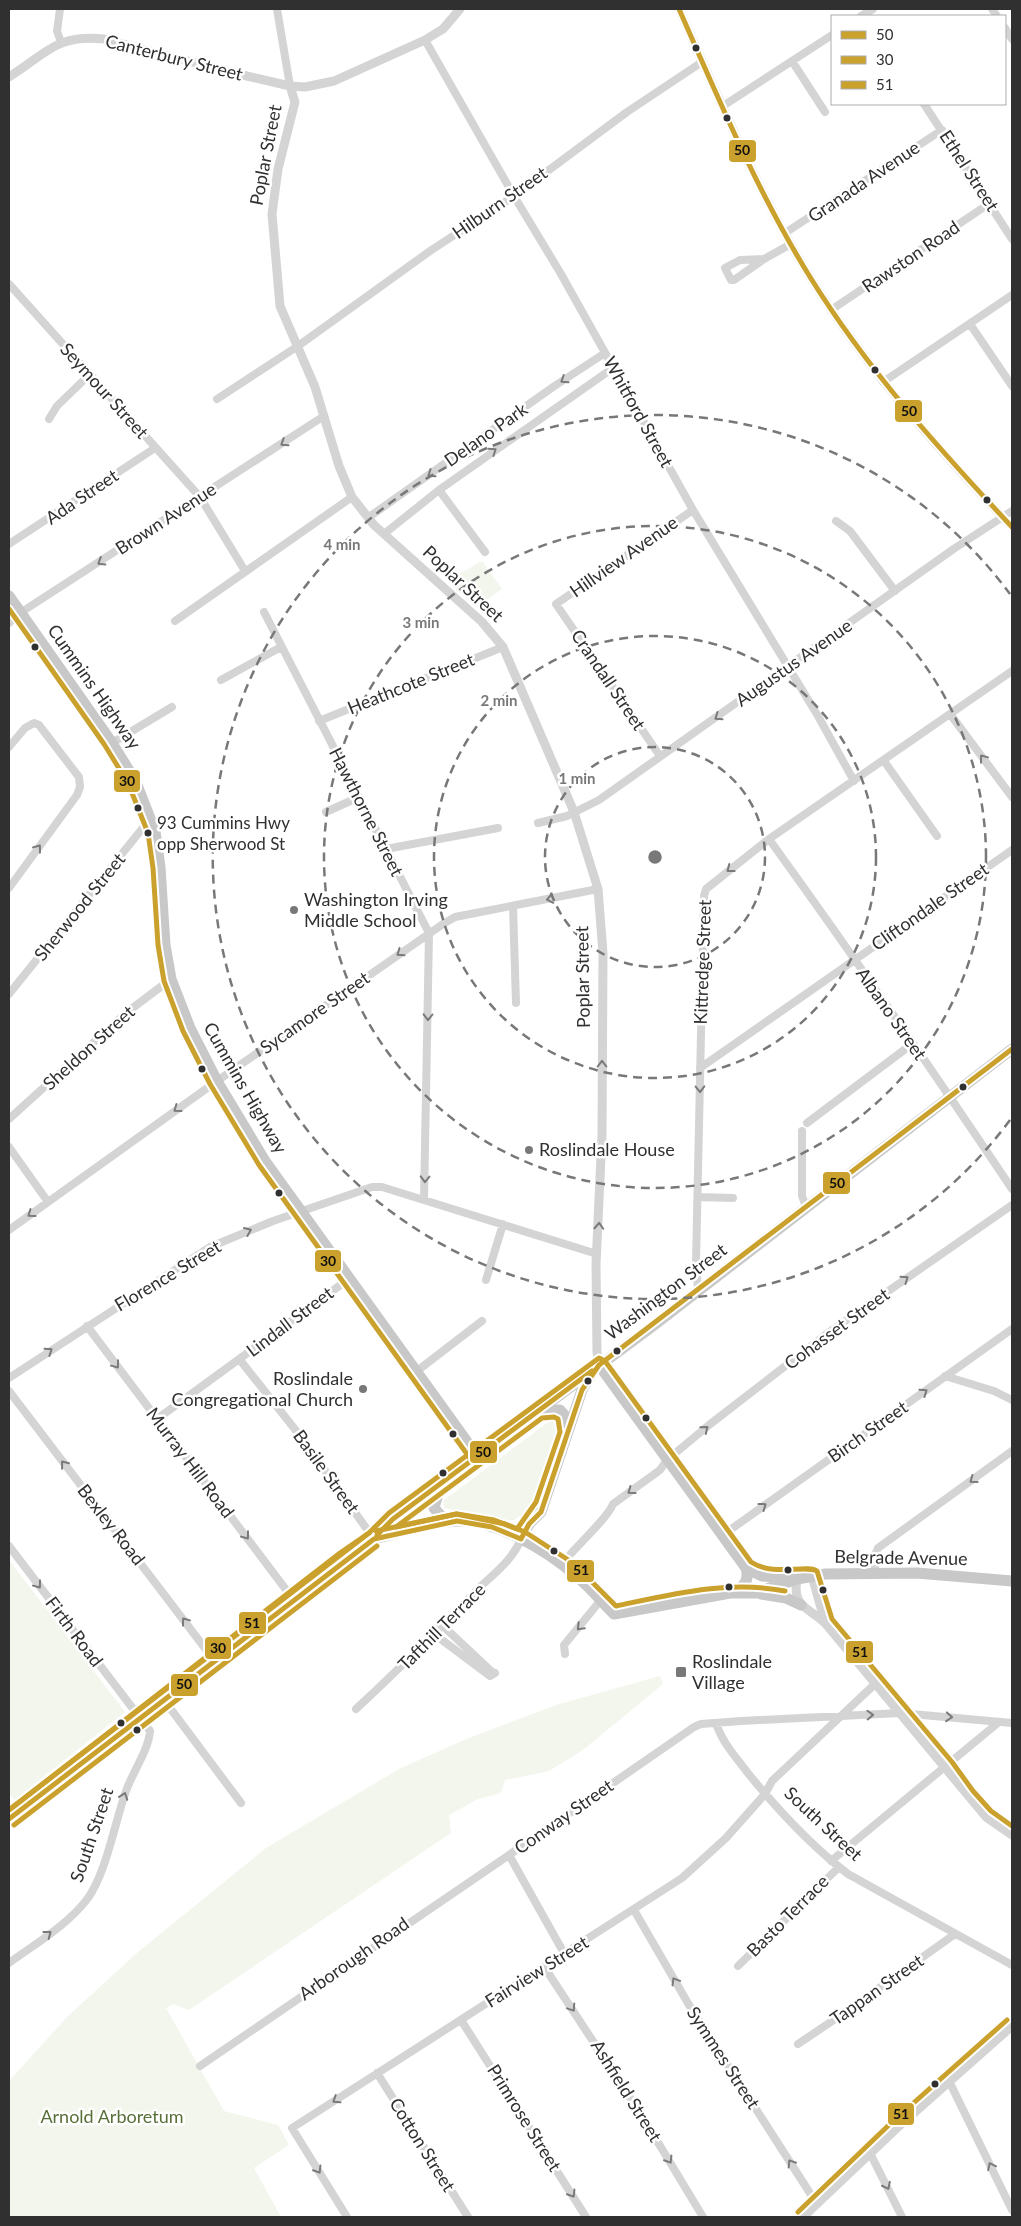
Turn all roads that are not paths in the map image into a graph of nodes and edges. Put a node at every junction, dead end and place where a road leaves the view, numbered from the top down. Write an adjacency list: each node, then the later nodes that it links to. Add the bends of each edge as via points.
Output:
1 (60, 9): 7 (street, via 57,31)
2 (277, 9): 11 (street)
3 (460, 9): 6 (street, Poplar Street, via 443,29)
4 (679, 9): 9 (street)
5 (831, 36): 8 (street)
6 (425, 40): 11 (street, Poplar Street, via 334,82); 16 (street, Whitford Street)
7 (61, 42): 10 (street, Canterbury Street); 11 (street, Canterbury Street, via 88,37 104,39)
8 (792, 61): 13 (street); 14 (street)
9 (702, 62): 13 (street); 16 (street, Hilburn Street, via 627,112)
10 (9, 77)
11 (290, 86): 26 (street, Poplar Street, via 295,102 278,169 272,214 280,306)
12 (925, 105): 15 (street, Ethel Street)
13 (722, 106): 18 (street)
14 (825, 112)
15 (942, 130): 17 (street, Ethel Street); 18 (street, Granada Avenue)
16 (514, 196): 26 (street, Hilburn Street, via 430,251); 27 (street, Whitford Street)
17 (990, 203): 19 (street, Ethel Street); 24 (street, Rawston Road)
18 (785, 234): 20 (street)
19 (1012, 239)
20 (791, 244): 21 (street); 24 (street)
21 (764, 259)
22 (9, 284): 29 (street, Seymour Street)
23 (1012, 295): 25 (street)
24 (831, 310): 30 (street)
25 (970, 324): 30 (street); 31 (street)
26 (298, 346): 32 (street, Hilburn Street); 33 (street, Poplar Street)
27 (605, 354): 28 (street, Whitford Street); 42 (street, Delano Park, one-way to 42, via 553,387)
28 (613, 368): 36 (street, Delano Park, one-way to 28); 39 (street, Whitford Street)
29 (89, 375): 34 (street, via 57,406); 35 (street, Seymour Street)
30 (883, 382): 41 (street, via 928,437)
31 (1012, 386)
32 (217, 399)
33 (324, 416): 37 (street, Brown Avenue, one-way to 37); 38 (street, Poplar Street)
34 (49, 419)
35 (154, 448): 37 (street, Seymour Street); 46 (street, Ada Street)
36 (438, 490): 45 (street, Delano Park); 47 (street)
37 (200, 497): 48 (street, Seymour Street); 53 (street, Brown Avenue, one-way to 53)
38 (352, 497): 42 (street, Poplar Street); 48 (street)
39 (693, 510): 51 (street, Hillview Avenue); 58 (street, Whitford Street)
40 (1012, 511): 41 (street, Augustus Avenue)
41 (1003, 517): 44 (street); 49 (street, Augustus Avenue)
42 (369, 518): 45 (street, Poplar Street)
43 (836, 521): 49 (street, via 850,531)
44 (1012, 527)
45 (384, 534): 57 (street, Poplar Street, via 482,622)
46 (9, 544)
47 (485, 552)
48 (245, 571): 54 (street)
49 (895, 591): 58 (street, Augustus Avenue)
50 (9, 596): 53 (main road, Cummins Highway)
51 (556, 604): 66 (street, Crandall Street)
52 (264, 612): 56 (street, Hawthorne Street)
53 (20, 613): 55 (street, Brown Avenue); 64 (main road, Cummins Highway)
54 (175, 621)
55 (9, 623)
56 (281, 647): 60 (street); 63 (street, Hawthorne Street)
57 (503, 647): 63 (street, Heathcote Street); 72 (street, Poplar Street)
58 (786, 668): 66 (street, Augustus Avenue, one-way to 66); 68 (street, Whitford Street, via 818,716)
59 (1012, 671): 62 (street, Kittredge Street)
60 (221, 680)
61 (172, 707): 64 (street)
62 (950, 714): 67 (street, Kittredge Street); 69 (street, one-way to 62)
63 (319, 721): 70 (street, Hawthorne Street)
64 (112, 742): 73 (main road, Cummins Highway, via 135,780)
65 (9, 747): 80 (street, one-way to 65, via 74,800 80,787 79,778 38,725 34,723 25,728)
66 (660, 756): 72 (street, Augustus Avenue, via 599,800)
67 (884, 761): 68 (street, Kittredge Street); 76 (street)
68 (854, 781): 77 (street, Kittredge Street)
69 (1011, 794)
70 (359, 798): 71 (street); 78 (street, Hawthorne Street)
71 (326, 812)
72 (574, 812): 74 (street, Augustus Avenue); 81 (street, Poplar Street)
73 (150, 818): 85 (main road, Cummins Highway, via 160,867 160,904); 86 (street, Sherwood Street)
74 (538, 823)
75 (498, 828): 78 (street)
76 (938, 836)
77 (769, 839): 84 (street, Albano Street); 90 (street, Kittredge Street, one-way to 90, via 704,893)
78 (386, 849): 83 (street, Hawthorne Street)
79 (1012, 850): 84 (street, Cliftondale Street)
80 (9, 888)
81 (598, 889): 82 (street, Sycamore Street, one-way to 82); 107 (street, Poplar Street, one-way to 81, via 602,1135 603,953)
82 (513, 906): 83 (street, Sycamore Street, via 455,918); 87 (street)
83 (429, 933): 91 (street, Sycamore Street, one-way to 91); 100 (street, Hawthorne Street, one-way to 100)
84 (853, 960): 88 (street, Albano Street); 90 (street, Cliftondale Street)
85 (171, 979): 91 (main road, Cummins Highway, via 190,1028); 93 (street, Sheldon Street, via 126,1013)
86 (9, 994)
87 (516, 1003)
88 (912, 1044): 92 (street, Albano Street); 94 (street)
89 (1012, 1049): 92 (main road, Washington Street)
90 (700, 1068): 98 (street, Kittredge Street, one-way to 98)
91 (217, 1081): 101 (street, Sycamore Street, one-way to 101); 104 (main road, Cummins Highway, via 265,1161)
92 (950, 1096): 97 (street, Albano Street); 103 (main road, Washington Street)
93 (9, 1119)
94 (807, 1123)
95 (802, 1131): 103 (street, via 802,1196)
96 (9, 1148): 101 (street)
97 (1012, 1189)
98 (698, 1197): 99 (street); 110 (street, Kittredge Street)
99 (733, 1198)
100 (424, 1200): 104 (street, Florence Street, via 372,1187); 105 (street, Florence Street)
101 (48, 1202): 106 (street, Sycamore Street, one-way to 106)
102 (1012, 1205): 126 (street, Cohasset Street, one-way to 102, via 828,1333)
103 (806, 1207): 110 (main road, Washington Street)
104 (301, 1212): 108 (main road, Cummins Highway); 112 (street, Florence Street, one-way to 104, via 210,1247)
105 (503, 1224): 107 (street, Florence Street); 109 (street)
106 (9, 1230)
107 (597, 1254): 115 (street, Poplar Street)
108 (350, 1278): 114 (street, Lindall Street); 116 (main road, Cummins Highway)
109 (486, 1280)
110 (698, 1290): 115 (main road, Washington Street)
111 (482, 1321): 116 (street)
112 (87, 1326): 118 (street, Florence Street, one-way to 112); 122 (street, Murray Hill Road, one-way to 122)
113 (1012, 1329): 117 (street, Birch Street)
114 (240, 1360): 122 (street, Lindall Street); 130 (street, Basile Street, via 301,1437)
115 (599, 1365): 121 (main road, Washington Street); 123 (main road, via 582,1390); 126 (main road)
116 (417, 1371): 125 (main road, Cummins Highway)
117 (945, 1376): 120 (street); 129 (street, Birch Street, one-way to 117)
118 (9, 1378)
119 (9, 1391): 148 (street, Bexley Road, one-way to 119)
120 (1012, 1400)
121 (539, 1411): 123 (main road, via 560,1410 567,1418); 125 (main road, Washington Street)
122 (157, 1419): 141 (street, Murray Hill Road, one-way to 141)
123 (568, 1433): 131 (main road, via 541,1512)
124 (1012, 1451): 135 (street, one-way to 135, via 878,1548 874,1559)
125 (478, 1457): 127 (main road, Washington Street)
126 (667, 1460): 129 (main road); 133 (street, Cohasset Street, one-way to 133, via 660,1470 613,1504 610,1512)
127 (441, 1484): 128 (main road, via 434,1508 442,1518); 130 (main road, Washington Street, via 393,1519)
128 (457, 1521): 130 (main road); 131 (main road, via 492,1527)
129 (724, 1535): 134 (main road)
130 (374, 1539): 141 (main road, Washington Street)
131 (521, 1539): 133 (main road); 145 (street, Tafthill Terrace, via 515,1551)
132 (9, 1546): 154 (street, Firth Road, one-way to 154)
133 (562, 1564): 142 (main road)
134 (746, 1568): 137 (main road, via 762,1576); 139 (main road, via 746,1582)
135 (875, 1572): 136 (main road, Belgrade Avenue); 138 (main road, Belgrade Avenue)
136 (812, 1576): 137 (main road, Belgrade Avenue); 144 (street)
137 (797, 1580): 140 (main road, Belgrade Avenue); 143 (street, via 795,1595)
138 (1012, 1580)
139 (730, 1593): 140 (main road, Belgrade Avenue); 142 (main road, Belgrade Avenue, via 614,1614)
140 (754, 1593): 143 (main road, via 772,1595)
141 (293, 1599): 148 (main road, Washington Street)
142 (600, 1601): 147 (street, one-way to 147, via 564,1645)
143 (801, 1605): 144 (street)
144 (825, 1623): 149 (street)
145 (443, 1626): 146 (street, Tafthill Terrace); 146 (street, via 494,1674 490,1676)
146 (434, 1634): 151 (street, Tafthill Terrace)
147 (565, 1654)
148 (214, 1660): 150 (main road, Washington Street)
149 (876, 1683): 152 (street); 153 (street, Fairview Street)
150 (164, 1700): 154 (main road, Washington Street); 160 (street)
151 (356, 1709)
152 (900, 1714): 153 (street, Conway Street, one-way to 152); 155 (street, Conway Street, one-way to 155); 158 (street)
153 (841, 1716): 156 (street, Conway Street); 159 (street, Fairview Street, via 772,1781)
154 (140, 1717): 161 (main road, Washington Street); 169 (street, South Street, one-way to 154, via 66,1921 88,1898 97,1881 129,1784 149,1741 150,1731)
155 (998, 1722): 157 (street, Conway Street); 158 (street)
156 (716, 1723): 159 (street, South Street, via 724,1742); 163 (street, Conway Street, via 694,1727)
157 (1012, 1724)
158 (946, 1767): 162 (street, via 986,1817); 164 (street)
159 (765, 1794): 164 (street, South Street); 166 (street, Fairview Street, via 726,1838 682,1878)
160 (241, 1803)
161 (9, 1819)
162 (1012, 1835)
163 (509, 1855): 168 (street, Conway Street); 176 (street, Arborough Road)
164 (831, 1861): 165 (street, South Street)
165 (839, 1867): 167 (street, South Street); 171 (street, Basto Terrace)
166 (634, 1910): 168 (street, Fairview Street); 180 (street, Symmes Street, one-way to 166, via 689,2005)
167 (955, 1934): 170 (street, South Street); 175 (street, Tappan Street)
168 (565, 1955): 172 (street, Fairview Street)
169 (9, 1963)
170 (1012, 1965)
171 (738, 1966)
172 (545, 1968): 173 (street, Fairview Street); 185 (street, Ashfield Street, one-way to 185)
173 (461, 2020): 177 (street, Fairview Street); 184 (street, Primrose Street, one-way to 184)
174 (1012, 2026): 178 (street)
175 (798, 2044)
176 (200, 2066)
177 (377, 2073): 182 (street, Fairview Street, one-way to 182, via 292,2128); 183 (street, Cotton Street)
178 (948, 2081): 179 (street); 181 (street, one-way to 178)
179 (871, 2154): 180 (street); 187 (street, one-way to 187)
180 (818, 2204): 186 (street)
181 (1012, 2210)
182 (347, 2217)
183 (468, 2217)
184 (586, 2217)
185 (704, 2217)
186 (803, 2217)
187 (902, 2217)

